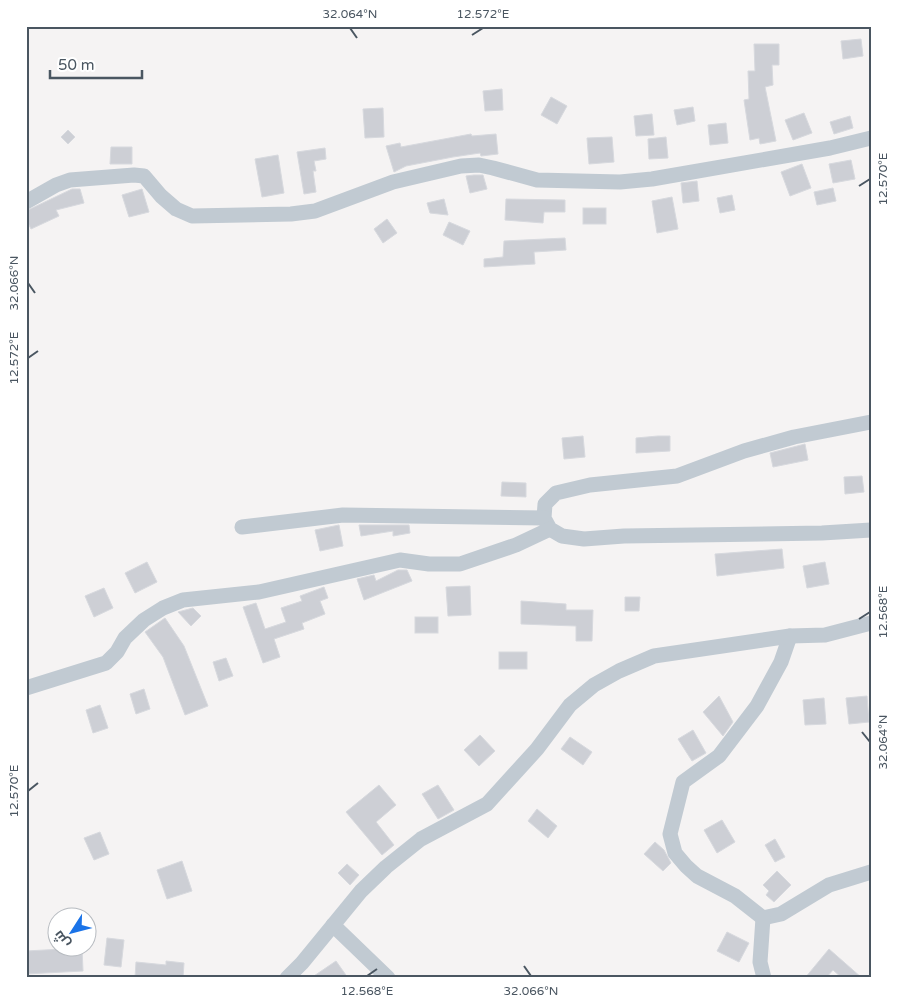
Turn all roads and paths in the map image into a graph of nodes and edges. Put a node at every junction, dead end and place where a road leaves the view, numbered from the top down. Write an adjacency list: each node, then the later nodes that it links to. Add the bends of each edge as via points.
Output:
1 (871, 138): 2 (street, via 830,148 620,182 537,180 479,165 461,166 394,182 315,211 291,214 192,216 176,209 144,176 134,175 70,180)
2 (26, 202)
3 (871, 422): 4 (street, via 794,437 744,451 677,476 590,485 556,493 545,504)
4 (547, 524): 5 (street, via 343,515); 6 (street, via 562,536 584,539); 9 (street, via 516,545 460,564 400,560 260,592 183,600 144,620 106,662)
5 (242, 527)
6 (871, 530)
7 (871, 623): 8 (street, via 825,634)
8 (790, 636): 11 (street, via 781,662 757,706 719,756 683,782 670,834 675,852 686,866 735,896); 12 (street, via 654,656 594,685 570,705 537,749 487,804 421,839 367,885)
9 (26, 688)
10 (871, 872): 11 (street, via 829,885 781,914)
11 (763, 918): 15 (street, via 760,955)
12 (333, 925): 13 (street); 14 (street)
13 (287, 978)
14 (388, 978)
15 (764, 978)

